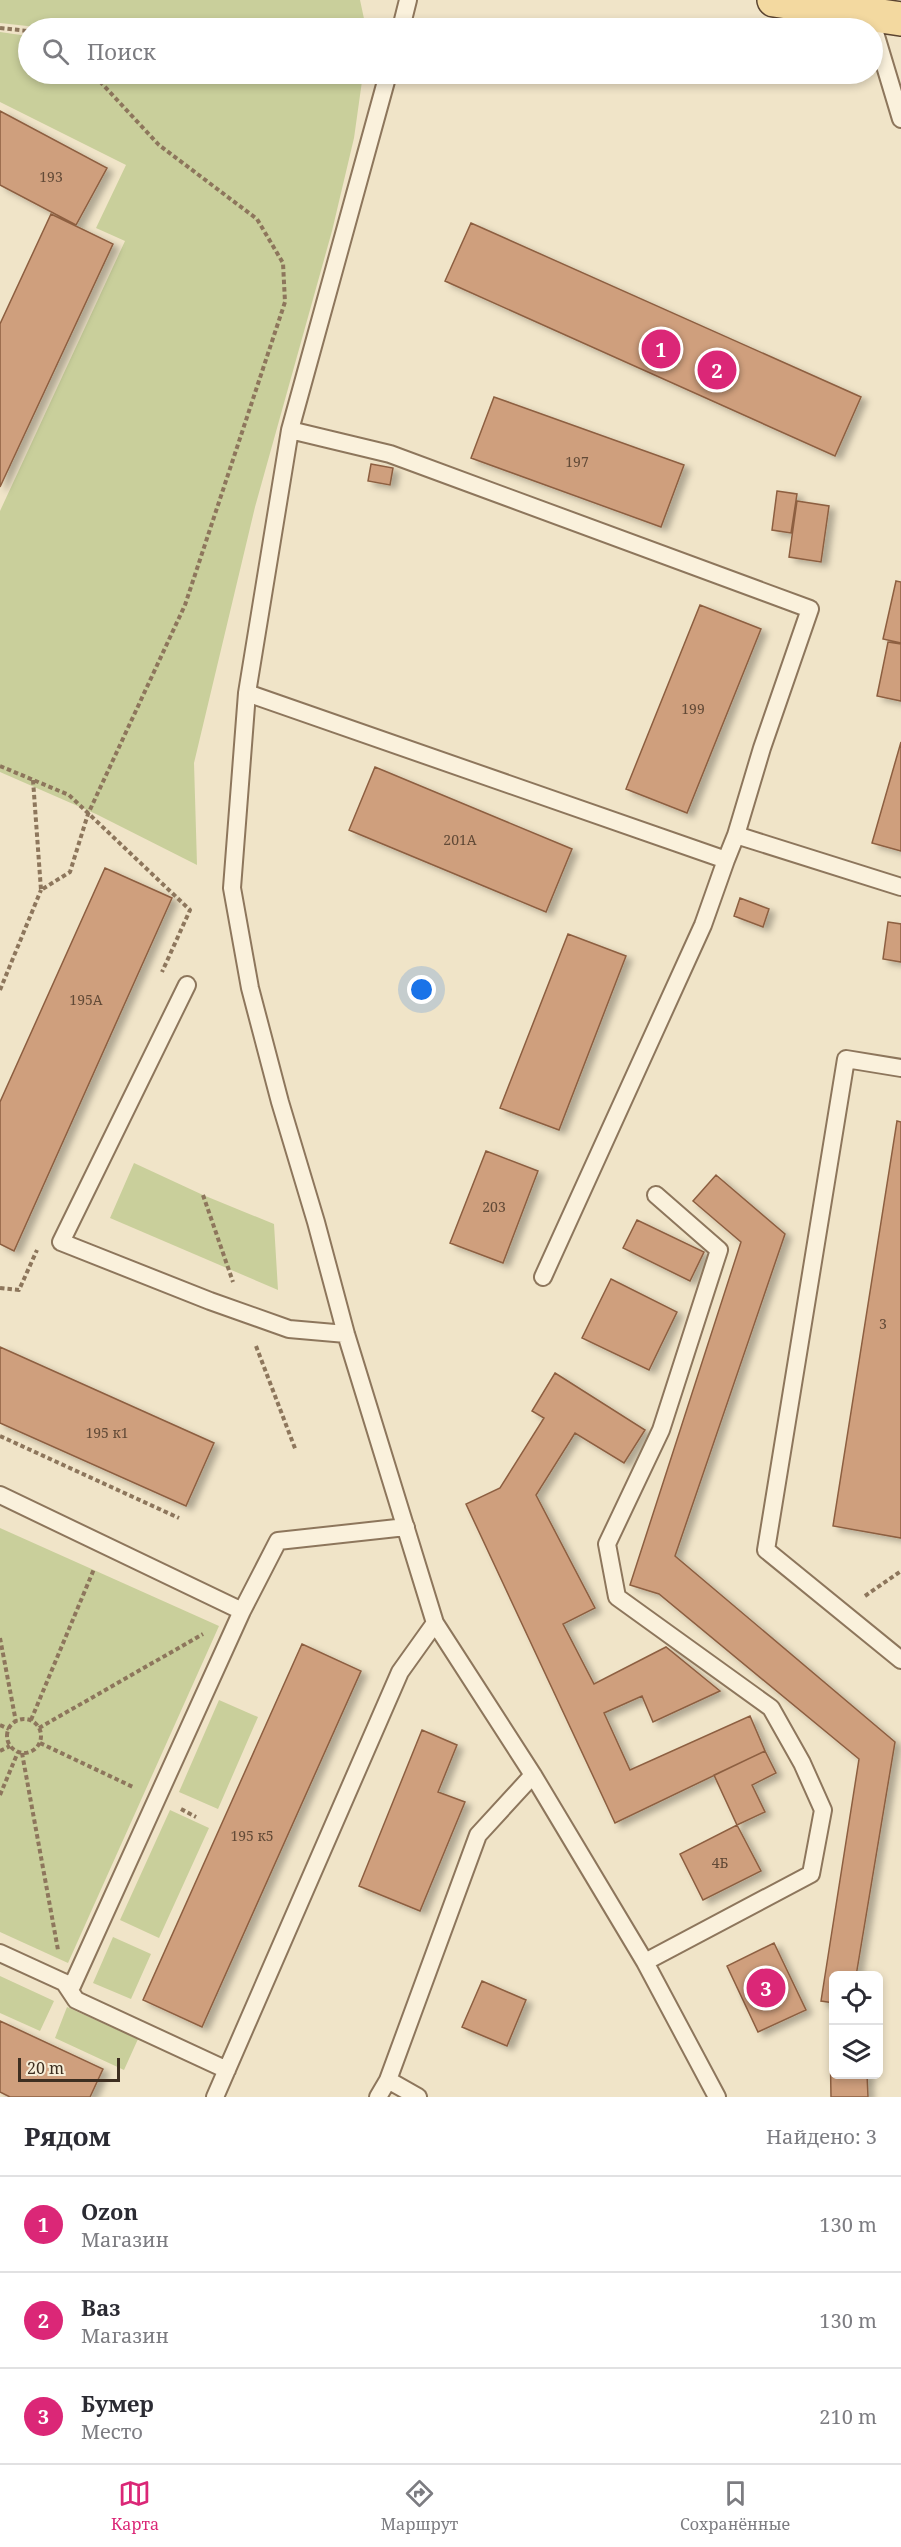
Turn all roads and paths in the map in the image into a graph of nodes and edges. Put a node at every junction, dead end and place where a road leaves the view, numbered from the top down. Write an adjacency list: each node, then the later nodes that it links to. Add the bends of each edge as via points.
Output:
1 (408, 0): 4 (lane)
2 (774, 0): 3 (main road)
3 (885, 17): 9 (lane)
4 (403, 18)
5 (0, 28): 6 (path)
6 (18, 30)
7 (102, 84): 14 (path, via 159,145 257,219 283,263 285,302 185,605)
8 (385, 84): 10 (lane)
9 (901, 119)
10 (291, 430): 11 (lane); 15 (lane, via 390,454 810,609)
11 (247, 693): 16 (lane); 27 (lane, via 232,888 250,988)
12 (0, 766): 13 (path)
13 (33, 780): 14 (path, via 69,795); 18 (path)
14 (88, 814): 18 (path, via 70,872); 19 (path, via 190,910)
15 (736, 835): 16 (lane); 17 (lane)
16 (726, 860): 25 (lane, via 703,925)
17 (901, 888)
18 (41, 890): 21 (path)
19 (162, 972)
20 (187, 985): 27 (lane, via 61,1242 289,1329)
21 (0, 990)
22 (901, 1068): 35 (lane, via 846,1059 766,1550)
23 (656, 1195): 53 (lane, via 719,1250 662,1430 607,1544 617,1597 771,1708 823,1810 811,1874)
24 (38, 1247): 26 (path, via 19,1290)
25 (543, 1277)
26 (0, 1288)
27 (346, 1334): 31 (lane)
28 (0, 1436): 30 (path)
29 (0, 1495): 32 (lane)
30 (179, 1518)
31 (406, 1527): 34 (lane, via 278,1541); 36 (lane)
32 (104, 1545): 34 (lane); 39 (path)
33 (901, 1571): 35 (path)
34 (242, 1611): 42 (path); 50 (lane)
35 (842, 1612): 38 (lane)
36 (435, 1623): 48 (lane); 55 (lane, via 400,1672)
37 (0, 1638): 40 (path)
38 (901, 1660)
39 (31, 1720): 40 (path); 42 (path)
40 (16, 1722): 43 (path)
41 (0, 1725): 43 (path)
42 (39, 1728): 44 (path)
43 (9, 1729): 45 (path)
44 (40, 1743): 47 (path, via 35,1749); 50 (path)
45 (10, 1746): 46 (path); 47 (path)
46 (0, 1751)
47 (20, 1752): 49 (path); 54 (path)
48 (533, 1775): 53 (lane); 56 (lane, via 478,1834)
49 (0, 1796)
50 (157, 1799): 51 (path); 54 (lane, via 72,1986)
51 (196, 1817)
52 (0, 1953): 54 (lane)
53 (645, 1962): 60 (lane)
54 (64, 1982): 55 (lane, via 76,2000)
55 (227, 2070): 57 (lane)
56 (387, 2080): 58 (lane); 59 (lane)
57 (215, 2097)
58 (378, 2097)
59 (418, 2097)
60 (717, 2097)

